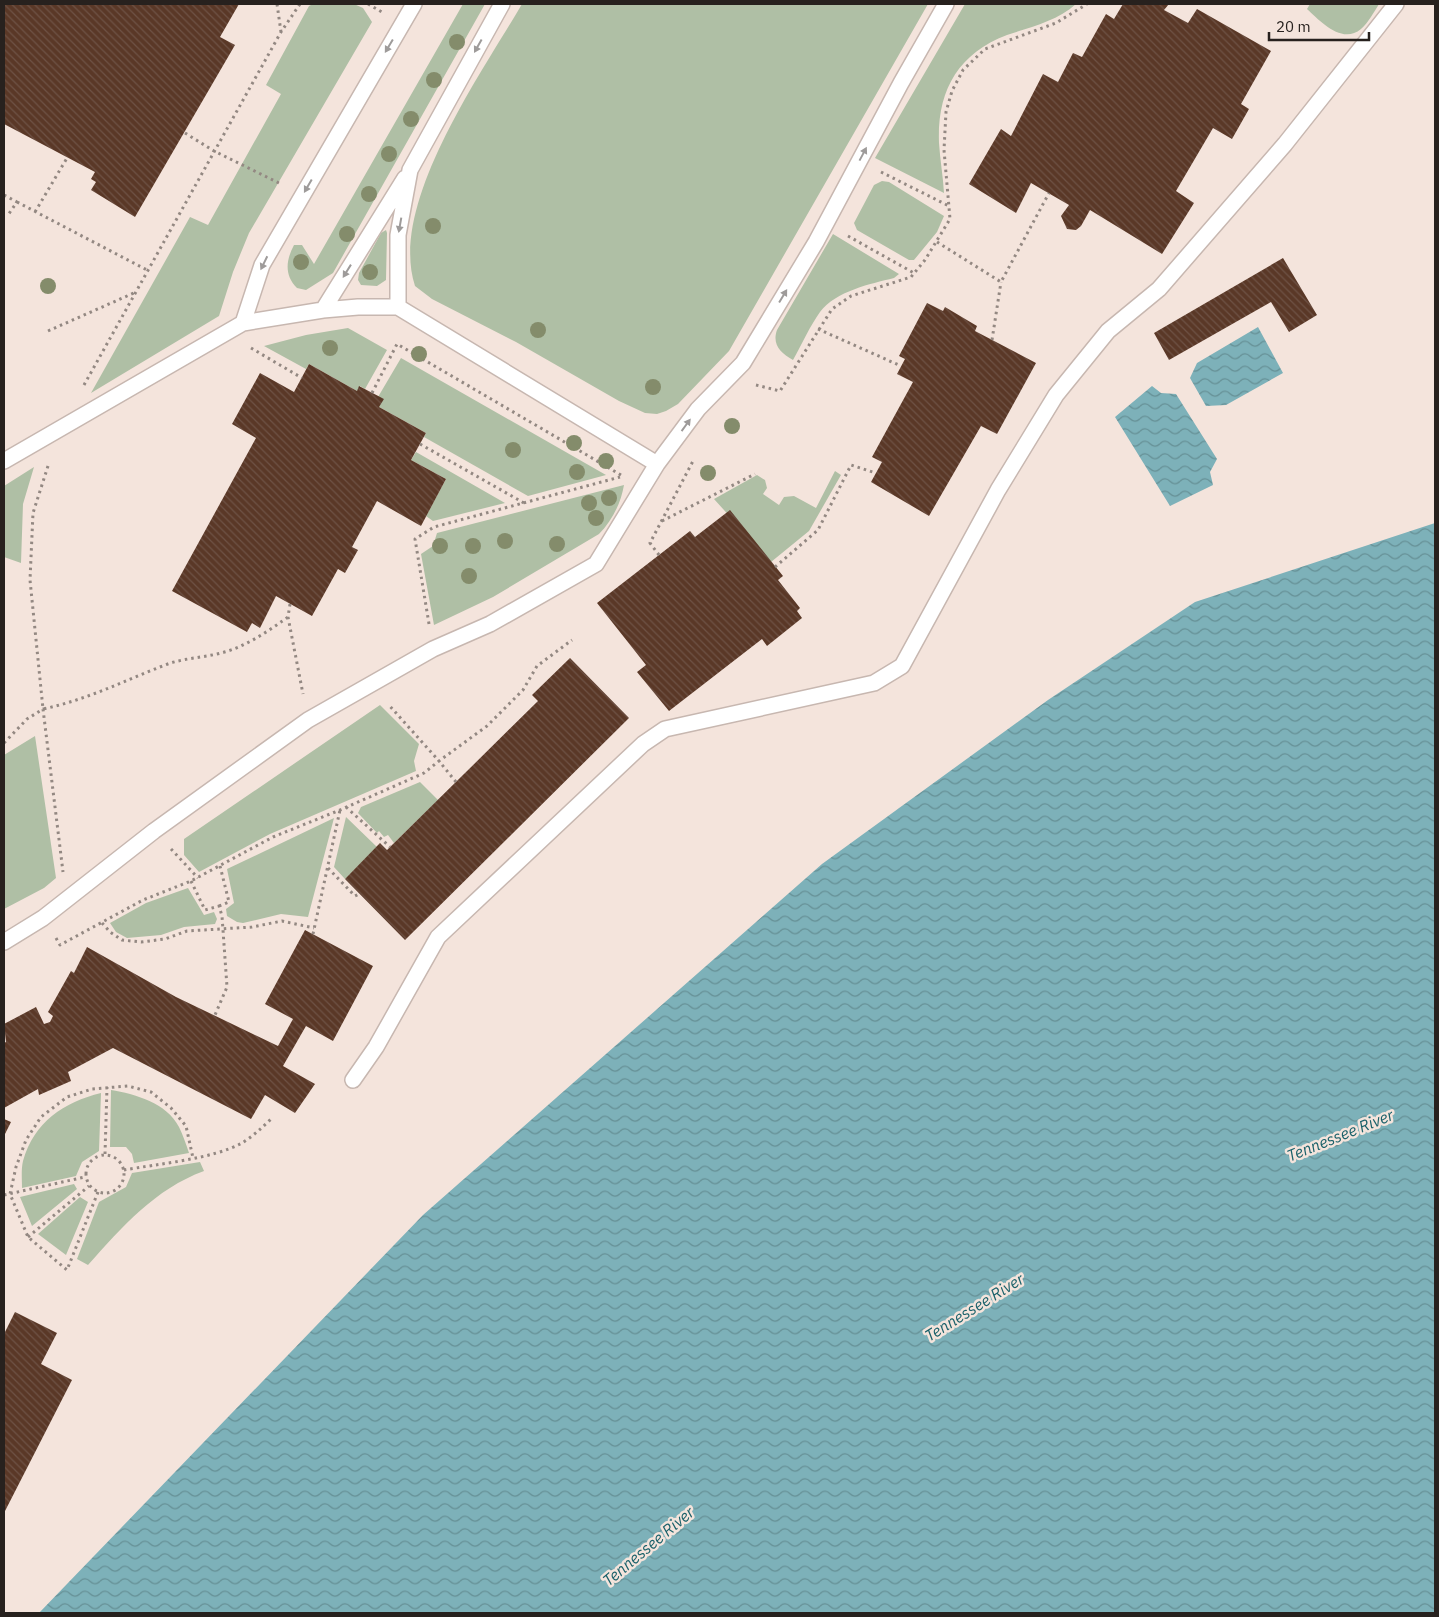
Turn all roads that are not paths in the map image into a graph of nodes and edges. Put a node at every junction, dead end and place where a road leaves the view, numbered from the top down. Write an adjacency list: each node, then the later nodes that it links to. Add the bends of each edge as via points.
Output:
1 (414, 4): 8 (lane, one-way to 8, via 262,265)
2 (502, 4): 5 (lane, one-way to 5)
3 (946, 4): 10 (lane, one-way to 3, via 698,409 743,363 816,242)
4 (1396, 4): 12 (lane, via 1279,152 1159,289 1108,331 1056,395 998,490 902,666 874,683 665,729 643,744 438,937)
5 (410, 170): 6 (lane, one-way to 6, via 398,235); 7 (lane, one-way to 7)
6 (398, 307): 7 (lane); 10 (lane)
7 (323, 310): 8 (lane)
8 (243, 323): 9 (lane)
9 (4, 461)
10 (657, 464): 11 (lane, via 596,564 490,624 433,649 308,720 43,918)
11 (4, 942)
12 (353, 1080)

